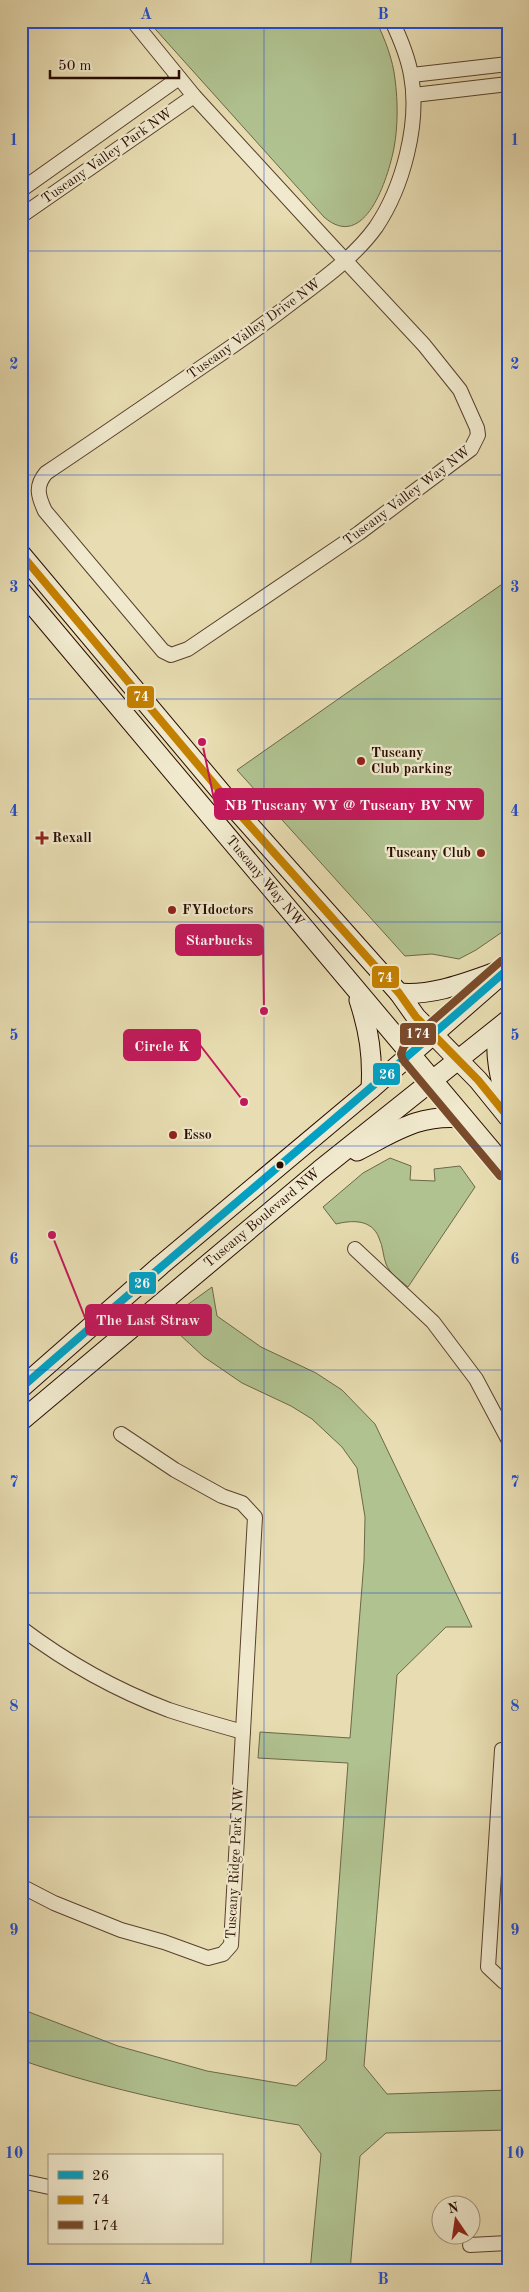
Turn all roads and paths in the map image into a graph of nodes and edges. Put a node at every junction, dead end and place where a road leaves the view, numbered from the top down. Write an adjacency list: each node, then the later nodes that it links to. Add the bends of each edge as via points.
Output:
1 (133, 21): 5 (street, Tuscany Valley Way NW)
2 (392, 21): 4 (street, Tuscany Valley Drive NW)
3 (508, 64): 4 (street)
4 (412, 75): 7 (street, Tuscany Valley Drive NW)
5 (179, 78): 8 (street, Tuscany Valley Way NW); 9 (street, Tuscany Valley Park NW)
6 (508, 84): 7 (street)
7 (414, 95): 11 (street, Tuscany Valley Drive NW, via 410,141 399,181 376,226)
8 (194, 96): 10 (street, Tuscany Valley Park NW); 11 (street, Tuscany Valley Way NW)
9 (21, 190)
10 (21, 216)
11 (345, 260): 13 (street, Tuscany Valley Drive NW, via 254,331 42,478 38,489 45,510); 13 (street, Tuscany Valley Way NW, via 424,345 460,390 477,428 478,435 471,449 360,534 177,654 163,651)
12 (21, 554): 17 (street, Tuscany Way NW, via 236,810)
13 (98, 573)
14 (21, 591): 16 (street, Tuscany Way NW)
15 (508, 968): 17 (street, via 433,992 417,995); 19 (street, Tuscany Boulevard NW)
16 (357, 992): 20 (street, Tuscany Way NW); 23 (street, via 370,1032)
17 (399, 993): 19 (street, Tuscany Way NW, via 416,1017)
18 (503, 1024): 21 (street, Tuscany Boulevard NW); 24 (street, via 496,1054)
19 (434, 1034): 20 (street, Tuscany Boulevard NW); 21 (street, Tuscany Way NW)
20 (411, 1054): 22 (street, Tuscany Way NW); 23 (street, Tuscany Boulevard NW)
21 (458, 1060): 22 (street, Tuscany Boulevard NW); 25 (street, Tuscany Way NW)
22 (433, 1081): 26 (street, Tuscany Way NW); 27 (street, Tuscany Boulevard NW)
23 (371, 1089): 30 (street, Tuscany Boulevard NW, via 161,1265)
24 (508, 1105)
25 (508, 1117)
26 (462, 1118): 27 (street, via 443,1116 414,1122); 28 (street, Tuscany Way NW)
27 (320, 1170): 31 (street, Tuscany Boulevard NW)
28 (508, 1170)
29 (355, 1249): 33 (street, via 432,1322 476,1379)
30 (21, 1388)
31 (21, 1421)
32 (121, 1434): 35 (street, Tuscany Ridge Park NW, via 175,1470 222,1496 242,1503 255,1517)
33 (508, 1439)
34 (21, 1628): 35 (street, via 86,1672 168,1709)
35 (243, 1732): 37 (street, Tuscany Ridge Park NW, via 231,1945 223,1954 208,1958 121,1930)
36 (508, 1749): 38 (street, via 502,1750 488,1966)
37 (21, 1886)
38 (508, 1982)
39 (21, 2181): 40 (street)
40 (48, 2187)
41 (508, 2243): 42 (street)
42 (470, 2245)

